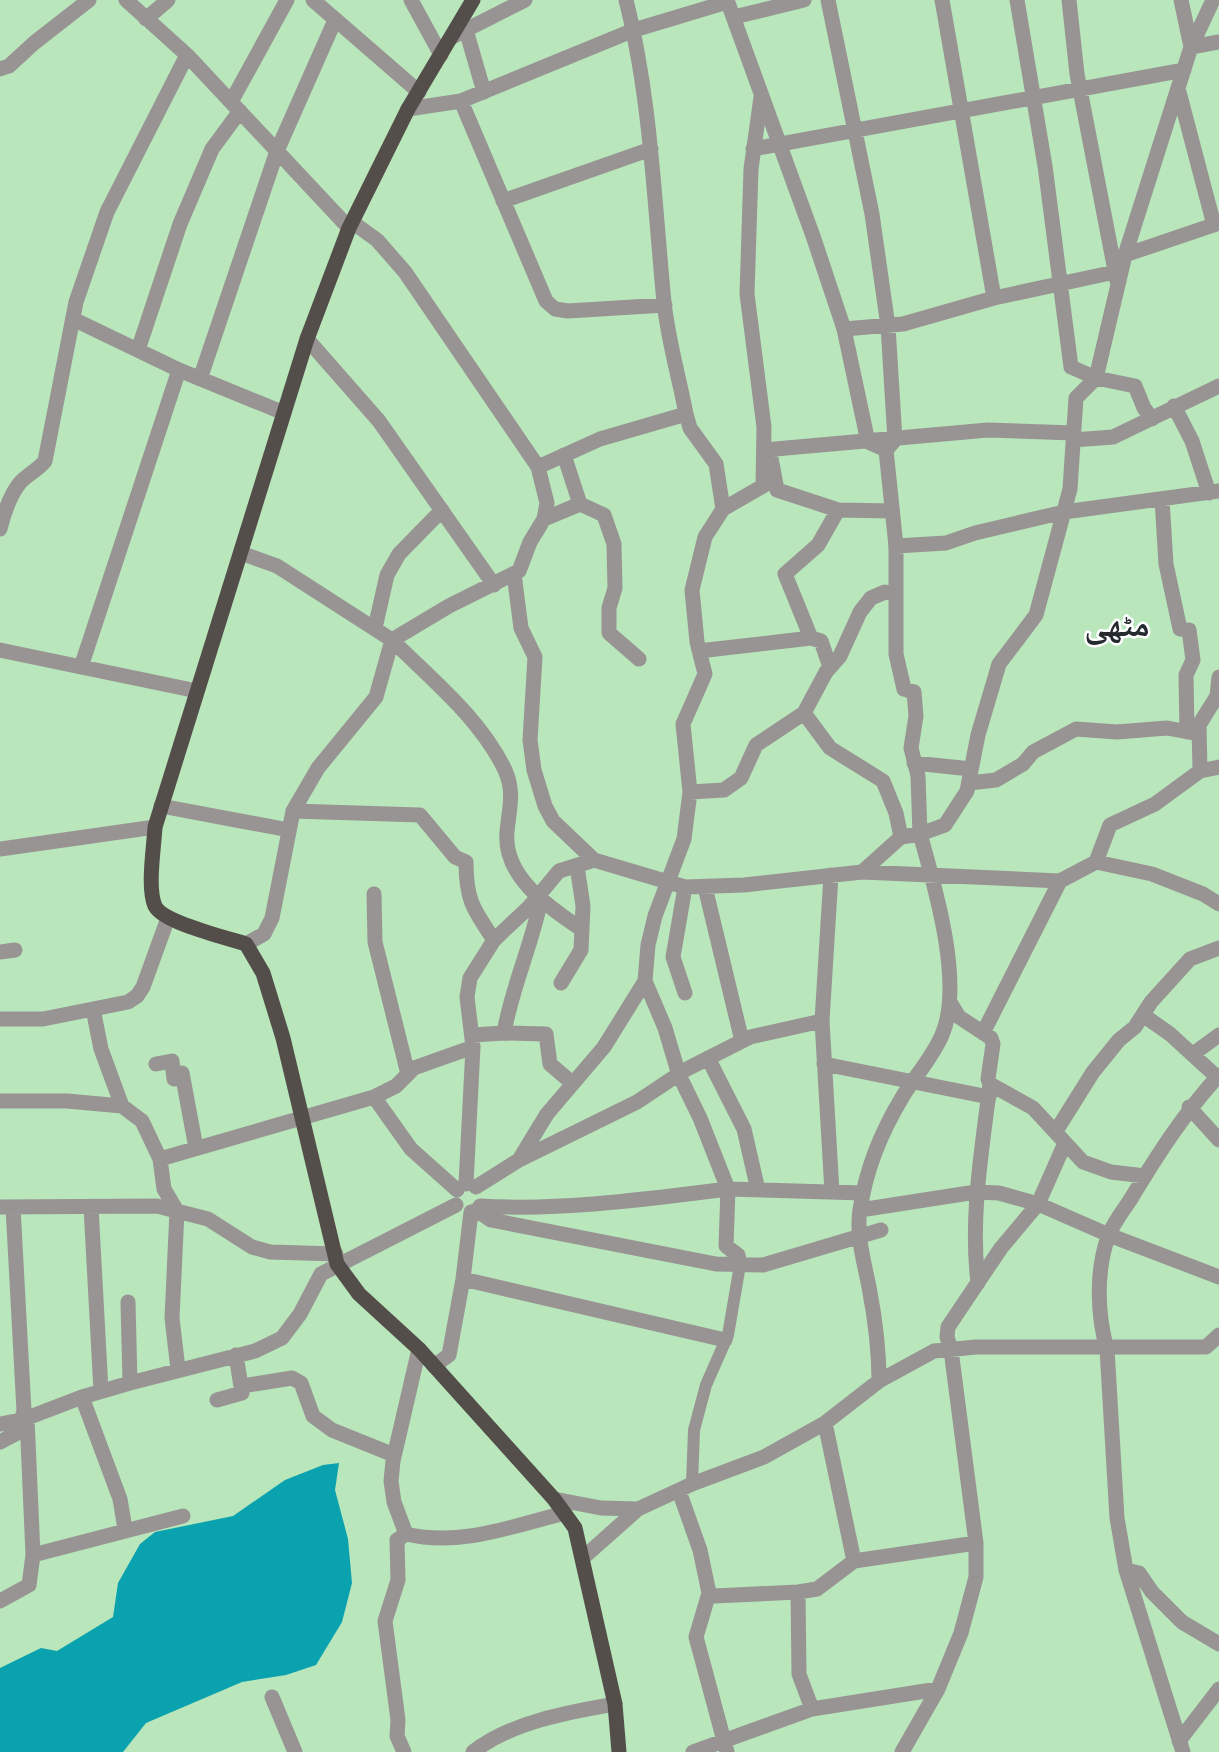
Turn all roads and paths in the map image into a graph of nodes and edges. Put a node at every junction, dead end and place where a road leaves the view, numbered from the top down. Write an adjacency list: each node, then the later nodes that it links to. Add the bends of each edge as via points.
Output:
1 (89, 0): 28 (street, via 9,66)
2 (126, 0): 19 (street)
3 (168, 0): 19 (street)
4 (287, 0): 37 (street)
5 (313, 0): 20 (street)
6 (411, 0): 27 (street)
7 (525, 0): 21 (street)
8 (626, 0): 22 (street)
9 (804, 0): 18 (street)
10 (828, 0): 40 (street)
11 (942, 0): 39 (street)
12 (1017, 0): 35 (street)
13 (1069, 0): 30 (street)
14 (1181, 0): 25 (street)
15 (1213, 0): 25 (street)
16 (727, 1): 18 (street); 22 (street)
17 (468, 3): 23 (main road)
18 (734, 17): 34 (street)
19 (146, 19): 26 (street)
20 (334, 20): 32 (street); 44 (street)
21 (466, 30): 23 (street); 33 (street)
22 (634, 30): 33 (street); 42 (street)
23 (452, 37): 27 (main road)
24 (1219, 42): 25 (street)
25 (1191, 47): 29 (street)
26 (187, 55): 37 (street); 53 (street, via 107,212)
27 (441, 55): 32 (main road)
28 (0, 69)
29 (1185, 70): 30 (street); 31 (street)
30 (1080, 89): 35 (street); 49 (street)
31 (1178, 90): 46 (street); 48 (street)
32 (419, 92): 38 (main road)
33 (484, 92): 36 (street)
34 (761, 97): 41 (street); 43 (street)
35 (1034, 98): 39 (street); 50 (street)
36 (461, 101): 38 (street); 45 (street)
37 (236, 107): 44 (street); 57 (street, via 212,149 180,224)
38 (408, 109): 47 (main road)
39 (962, 112): 40 (street); 51 (street)
40 (855, 131): 41 (street); 54 (street)
41 (778, 144): 43 (street); 55 (street)
42 (651, 149): 45 (street); 52 (street)
43 (753, 149): 69 (street, via 747,294)
44 (277, 151): 47 (street); 60 (street)
45 (503, 201): 52 (street, via 546,301 555,309)
46 (1216, 224): 48 (street)
47 (350, 225): 56 (main road); 71 (street, via 377,240 405,272)
48 (1125, 255): 49 (street)
49 (1117, 279): 50 (street); 59 (street)
50 (1062, 284): 51 (street); 59 (street, via 1071,367)
51 (994, 298): 54 (street)
52 (664, 305): 64 (street)
53 (73, 319): 57 (street); 81 (street, via 45,461 20,482 6,506)
54 (888, 326): 55 (street); 68 (street)
55 (844, 329): 67 (street)
56 (307, 339): 63 (main road); 76 (street, via 379,421)
57 (138, 350): 58 (street)
58 (179, 370): 60 (street); 93 (street)
59 (1096, 378): 65 (street, via 1135,386); 66 (street, via 1076,399)
60 (200, 379): 63 (street)
61 (1219, 386): 62 (street)
62 (1174, 406): 65 (street); 72 (street)
63 (284, 413): 83 (main road)
64 (686, 414): 70 (street, via 600,439); 75 (street, via 690,428 716,464)
65 (1152, 419): 66 (street, via 1113,437)
66 (1073, 436): 68 (street, via 988,430); 79 (street, via 1070,489)
67 (868, 442): 68 (street); 69 (street)
68 (890, 445): 78 (street)
69 (767, 451): 75 (street, via 762,486); 77 (street, via 777,490)
70 (564, 455): 71 (street); 74 (street)
71 (538, 467): 80 (street, via 547,503)
72 (1214, 492): 73 (street)
73 (1162, 499): 79 (street); 98 (street, via 1166,564 1180,629 1189,630 1193,660 1186,675)
74 (580, 504): 80 (street); 92 (street, via 604,515 614,544 615,588 609,608 609,633)
75 (723, 509): 91 (street, via 705,537 692,590)
76 (442, 510): 85 (street); 87 (street, via 394,561)
77 (838, 510): 78 (street); 88 (street, via 818,545 785,574)
78 (892, 511): 82 (street)
79 (1064, 512): 82 (street, via 946,543); 102 (street, via 1036,615 999,664)
80 (544, 519): 84 (street)
81 (0, 529)
82 (896, 546): 86 (street)
83 (241, 553): 87 (street, via 277,566); 96 (main road)
84 (514, 574): 85 (street); 111 (street, via 521,628 535,657 530,740 544,806 553,821)
85 (494, 585): 89 (street)
86 (895, 594): 94 (street, via 885,592 871,598); 99 (street, via 896,654 904,689 914,692)
87 (375, 628): 89 (street)
88 (811, 638): 91 (street); 94 (street, via 820,641)
89 (392, 640): 105 (street, via 376,696 318,768); 122 (street, via 454,701 493,748 513,789 506,836 510,852 518,874)
90 (0, 650): 93 (street)
91 (699, 651): 103 (street, via 705,674 683,724)
92 (639, 659)
93 (81, 667): 96 (street)
94 (830, 667): 97 (street)
95 (1219, 677): 98 (street, via 1218,696)
96 (197, 691): 104 (main road)
97 (804, 713): 103 (street, via 756,745 741,778 724,790); 109 (street, via 830,748 883,781)
98 (1193, 733): 101 (street); 102 (street, via 1167,728 1117,732 1076,729 1033,752 1023,764 996,780)
99 (914, 763): 102 (street); 108 (street)
100 (1219, 767): 101 (street)
101 (1200, 771): 112 (street, via 1155,804 1110,825)
102 (970, 776): 108 (street, via 967,791 945,825)
103 (690, 792): 118 (street, via 684,839)
104 (161, 807): 106 (main road); 107 (street)
105 (294, 811): 107 (street); 126 (street, via 420,815 455,857 466,862 466,890)
106 (155, 826): 110 (street); 124 (main road, via 152,894 156,909)
107 (289, 830): 127 (street, via 272,918 264,934)
108 (920, 834): 109 (street); 115 (street)
109 (901, 837): 114 (street)
110 (0, 849)
111 (594, 860): 113 (street); 118 (street)
112 (1096, 862): 117 (street); 123 (street, via 1152,874)
113 (577, 866): 122 (street, via 559,872); 125 (street, via 583,906)
114 (862, 872): 115 (street); 116 (street)
115 (931, 874): 117 (street); 132 (street, via 948,958)
116 (831, 875): 120 (street); 136 (street)
117 (1060, 880): 138 (street)
118 (667, 882): 119 (street); 129 (street, via 648,945)
119 (685, 887): 120 (street); 131 (street, via 673,957)
120 (705, 887): 141 (street)
121 (374, 894): 146 (street, via 375,942)
122 (540, 898): 125 (street); 126 (street); 137 (street)
123 (1219, 904)
124 (168, 918): 127 (main road); 133 (street, via 137,996 128,1002)
125 (580, 929): 130 (street, via 581,950)
126 (494, 940): 140 (street, via 470,978 467,997)
127 (246, 944): 156 (main road, via 263,973)
128 (1219, 948): 134 (street, via 1190,959)
129 (645, 981): 147 (street); 150 (street, via 604,1047)
130 (561, 983)
131 (685, 993)
132 (951, 1004): 138 (street, via 959,1017); 149 (street, via 943,1034)
133 (93, 1009): 135 (street, via 43,1019); 154 (street, via 101,1048)
134 (1143, 1015): 142 (street); 157 (street, via 1092,1072)
135 (0, 1019)
136 (822, 1021): 141 (street); 145 (street)
137 (504, 1033): 140 (street); 150 (street, via 546,1034 550,1064)
138 (983, 1033): 151 (street, via 993,1044)
139 (1219, 1035): 142 (street)
140 (473, 1041): 146 (street); 168 (street)
141 (742, 1041): 143 (street)
142 (1193, 1054): 148 (street)
143 (708, 1058): 147 (street); 164 (street, via 744,1129)
144 (156, 1064): 159 (street, via 172,1061 174,1079 182,1073)
145 (824, 1064): 149 (street); 165 (street)
146 (408, 1074): 152 (street, via 396,1086)
147 (679, 1075): 161 (street, via 637,1102); 163 (street)
148 (1218, 1076): 155 (street)
149 (915, 1080): 151 (street); 167 (street, via 880,1136)
150 (572, 1083): 161 (street, via 547,1114)
151 (989, 1090): 157 (street, via 1033,1108); 166 (street)
152 (374, 1097): 156 (street); 168 (street, via 411,1149)
153 (0, 1101): 154 (street)
154 (122, 1106): 160 (street, via 142,1121)
155 (1189, 1107): 158 (street); 162 (street)
156 (302, 1119): 159 (street); 177 (main road)
157 (1060, 1137): 162 (street, via 1083,1162 1112,1172); 169 (street)
158 (1219, 1140)
159 (196, 1148): 160 (street)
160 (159, 1159): 173 (street, via 164,1189)
161 (519, 1160): 168 (street)
162 (1144, 1176): 175 (street)
163 (728, 1189): 164 (street); 168 (street, via 505,1208); 178 (street, via 726,1246 738,1255)
164 (758, 1190): 165 (street)
165 (832, 1192): 167 (street)
166 (976, 1192): 169 (street, via 999,1193); 172 (street); 181 (street)
167 (863, 1193): 172 (street)
168 (469, 1199): 177 (street); 178 (street, via 491,1220 716,1264); 180 (street)
169 (1038, 1204): 175 (street); 181 (street)
170 (7, 1207): 171 (street); 198 (street)
171 (91, 1207): 173 (street, via 157,1206); 195 (street)
172 (860, 1210): 176 (street)
173 (177, 1211): 177 (street, via 208,1219 252,1247); 191 (street, via 172,1318)
174 (881, 1230): 176 (street)
175 (1109, 1235): 179 (street); 187 (street, via 1101,1267 1101,1325)
176 (859, 1236): 178 (street, via 763,1265); 192 (street, via 873,1310)
177 (336, 1259): 186 (main road, via 359,1294); 189 (street, via 321,1274 282,1338)
178 (740, 1265): 184 (street)
179 (1219, 1277)
180 (463, 1279): 184 (street); 190 (street, via 449,1355)
181 (978, 1283): 188 (street, via 948,1327)
182 (128, 1302): 193 (street)
183 (1219, 1335): 185 (street)
184 (725, 1340): 203 (street, via 706,1384 694,1430)
185 (1212, 1346): 187 (street)
186 (420, 1349): 190 (main road); 202 (street)
187 (1107, 1349): 188 (street); 214 (street, via 1117,1518)
188 (951, 1350): 192 (street, via 934,1351); 210 (street)
189 (236, 1355): 191 (street); 194 (street)
190 (434, 1366): 204 (main road)
191 (178, 1369): 193 (street)
192 (879, 1382): 199 (street)
193 (130, 1383): 195 (street)
194 (242, 1386): 197 (street, via 242,1393); 202 (street, via 292,1378 301,1383 313,1416 332,1430)
195 (101, 1391): 196 (street)
196 (82, 1397): 198 (street); 208 (street, via 120,1499)
197 (217, 1400)
198 (25, 1419): 200 (street); 201 (street, via 16,1433); 211 (street)
199 (825, 1423): 203 (street, via 764,1457); 213 (street)
200 (0, 1424)
201 (0, 1442)
202 (394, 1455): 209 (street, via 392,1491)
203 (686, 1487): 205 (street); 216 (street)
204 (554, 1499): 205 (street, via 601,1508); 206 (main road)
205 (638, 1509): 212 (street)
206 (565, 1513): 209 (street, via 471,1538 422,1538); 212 (main road, via 575,1527)
207 (183, 1516): 208 (street)
208 (125, 1529): 211 (street)
209 (406, 1534): 227 (street, via 397,1540 398,1580 385,1621 397,1736)
210 (976, 1543): 213 (street); 219 (street, via 976,1577 961,1633)
211 (33, 1555): 217 (street, via 29,1585)
212 (584, 1557): 222 (main road)
213 (854, 1561): 215 (street, via 817,1589)
214 (1126, 1570): 218 (street, via 1139,1573 1182,1622); 225 (street)
215 (798, 1592): 216 (street, via 714,1596); 223 (street, via 799,1674)
216 (709, 1593): 224 (street, via 696,1637)
217 (0, 1601)
218 (1219, 1644)
219 (938, 1689): 223 (street); 231 (street)
220 (1219, 1689): 225 (street)
221 (272, 1697): 226 (street)
222 (615, 1704): 228 (street, via 522,1726); 229 (main road)
223 (812, 1709): 224 (street)
224 (725, 1747): 230 (street)
225 (1181, 1747)
226 (295, 1752)
227 (404, 1752)
228 (473, 1752)
229 (619, 1752)
230 (693, 1752)
231 (902, 1752)

